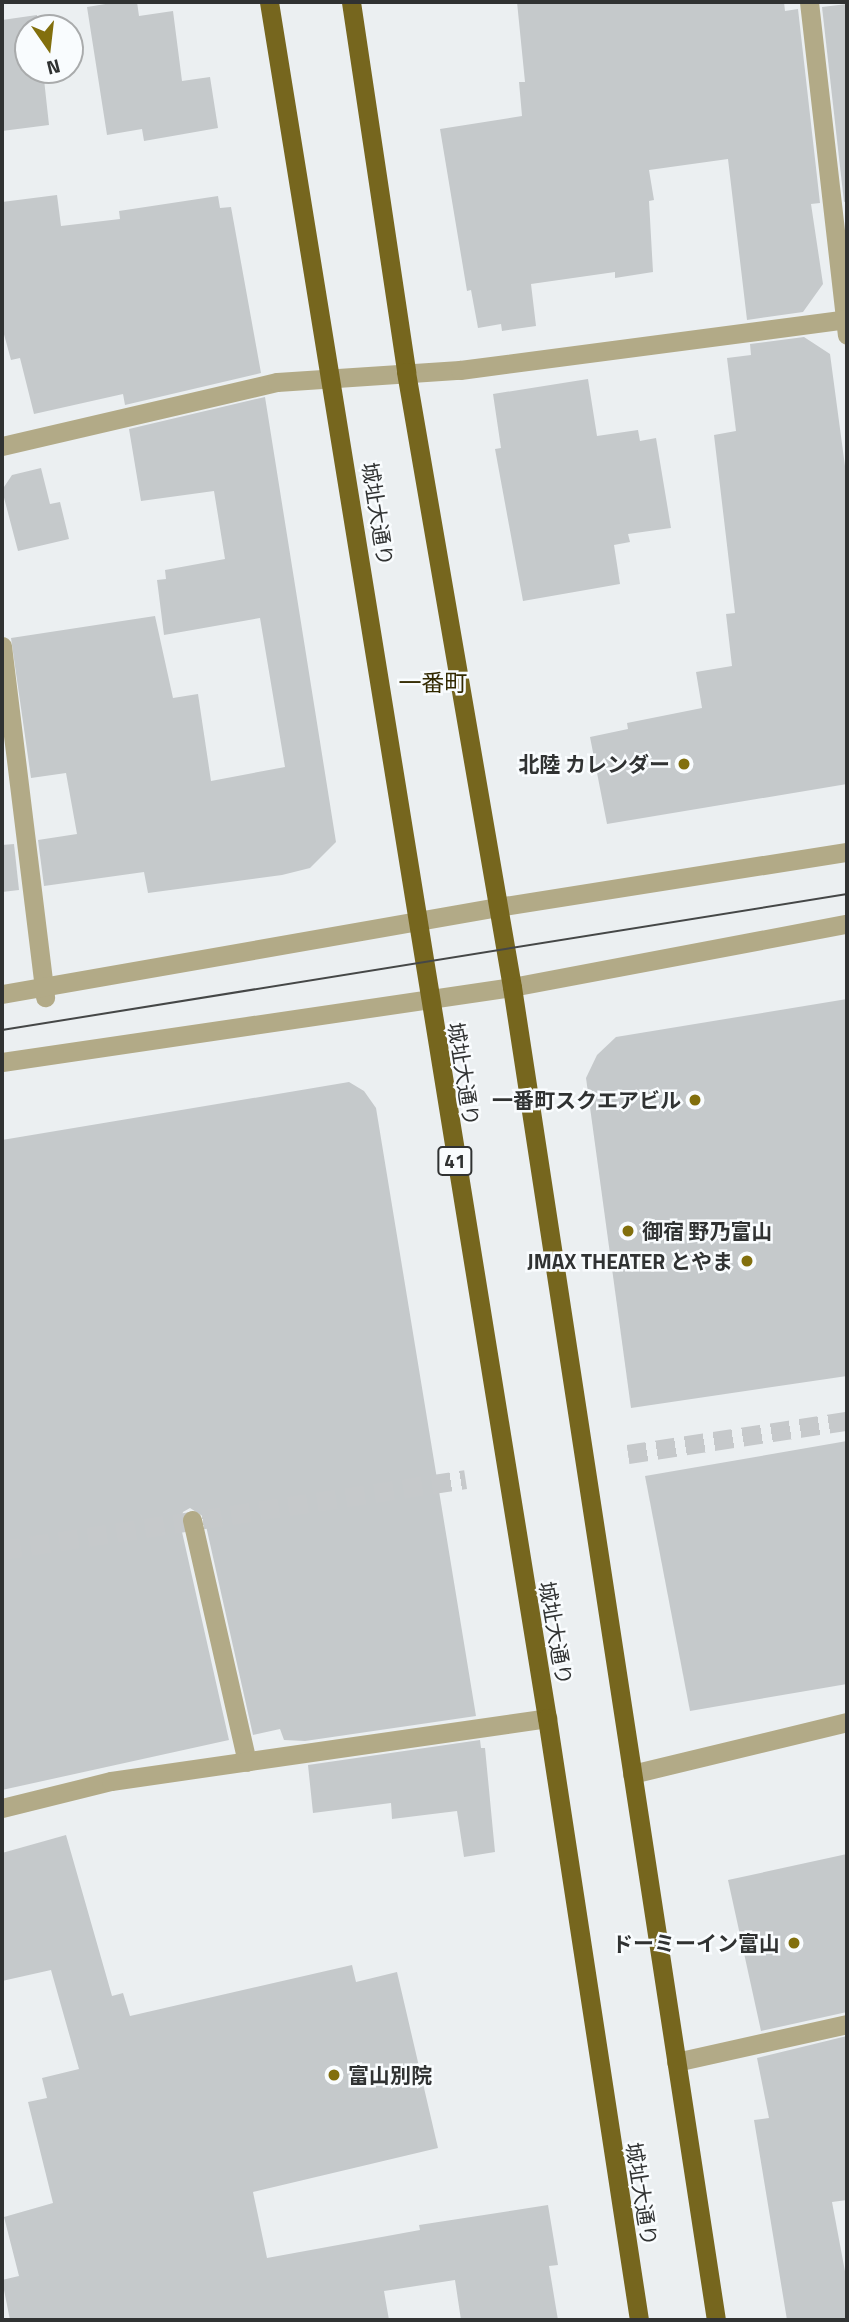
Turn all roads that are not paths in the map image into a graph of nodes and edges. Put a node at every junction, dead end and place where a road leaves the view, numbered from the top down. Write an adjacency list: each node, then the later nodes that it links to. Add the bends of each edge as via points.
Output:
1 (269, 2): 6 (highway, 城址大通り / 41)
2 (351, 2): 5 (highway)
3 (809, 2): 4 (street)
4 (846, 325): 5 (street, via 460,370)
5 (406, 372): 6 (street); 11 (highway)
6 (332, 376): 7 (street, via 277,382); 12 (highway, 城址大通り / 41)
7 (2, 446)
8 (2, 646): 9 (street)
9 (6, 713): 15 (street)
10 (847, 852): 11 (street)
11 (498, 906): 12 (street); 14 (highway)
12 (420, 921): 15 (street); 17 (highway, 城址大通り / 41)
13 (847, 924): 14 (street)
14 (512, 986): 17 (street); 23 (highway)
15 (45, 992): 16 (street)
16 (2, 994)
17 (429, 999): 18 (street); 20 (highway, 城址大通り / 41)
18 (2, 1062)
19 (192, 1520): 22 (street)
20 (547, 1718): 22 (street); 27 (highway, 城址大通り / 41)
21 (847, 1722): 23 (street)
22 (247, 1762): 24 (street, via 111,1781)
23 (632, 1774): 26 (highway)
24 (2, 1808)
25 (847, 2024): 26 (street)
26 (676, 2062): 28 (highway)
27 (639, 2320)
28 (716, 2320)

